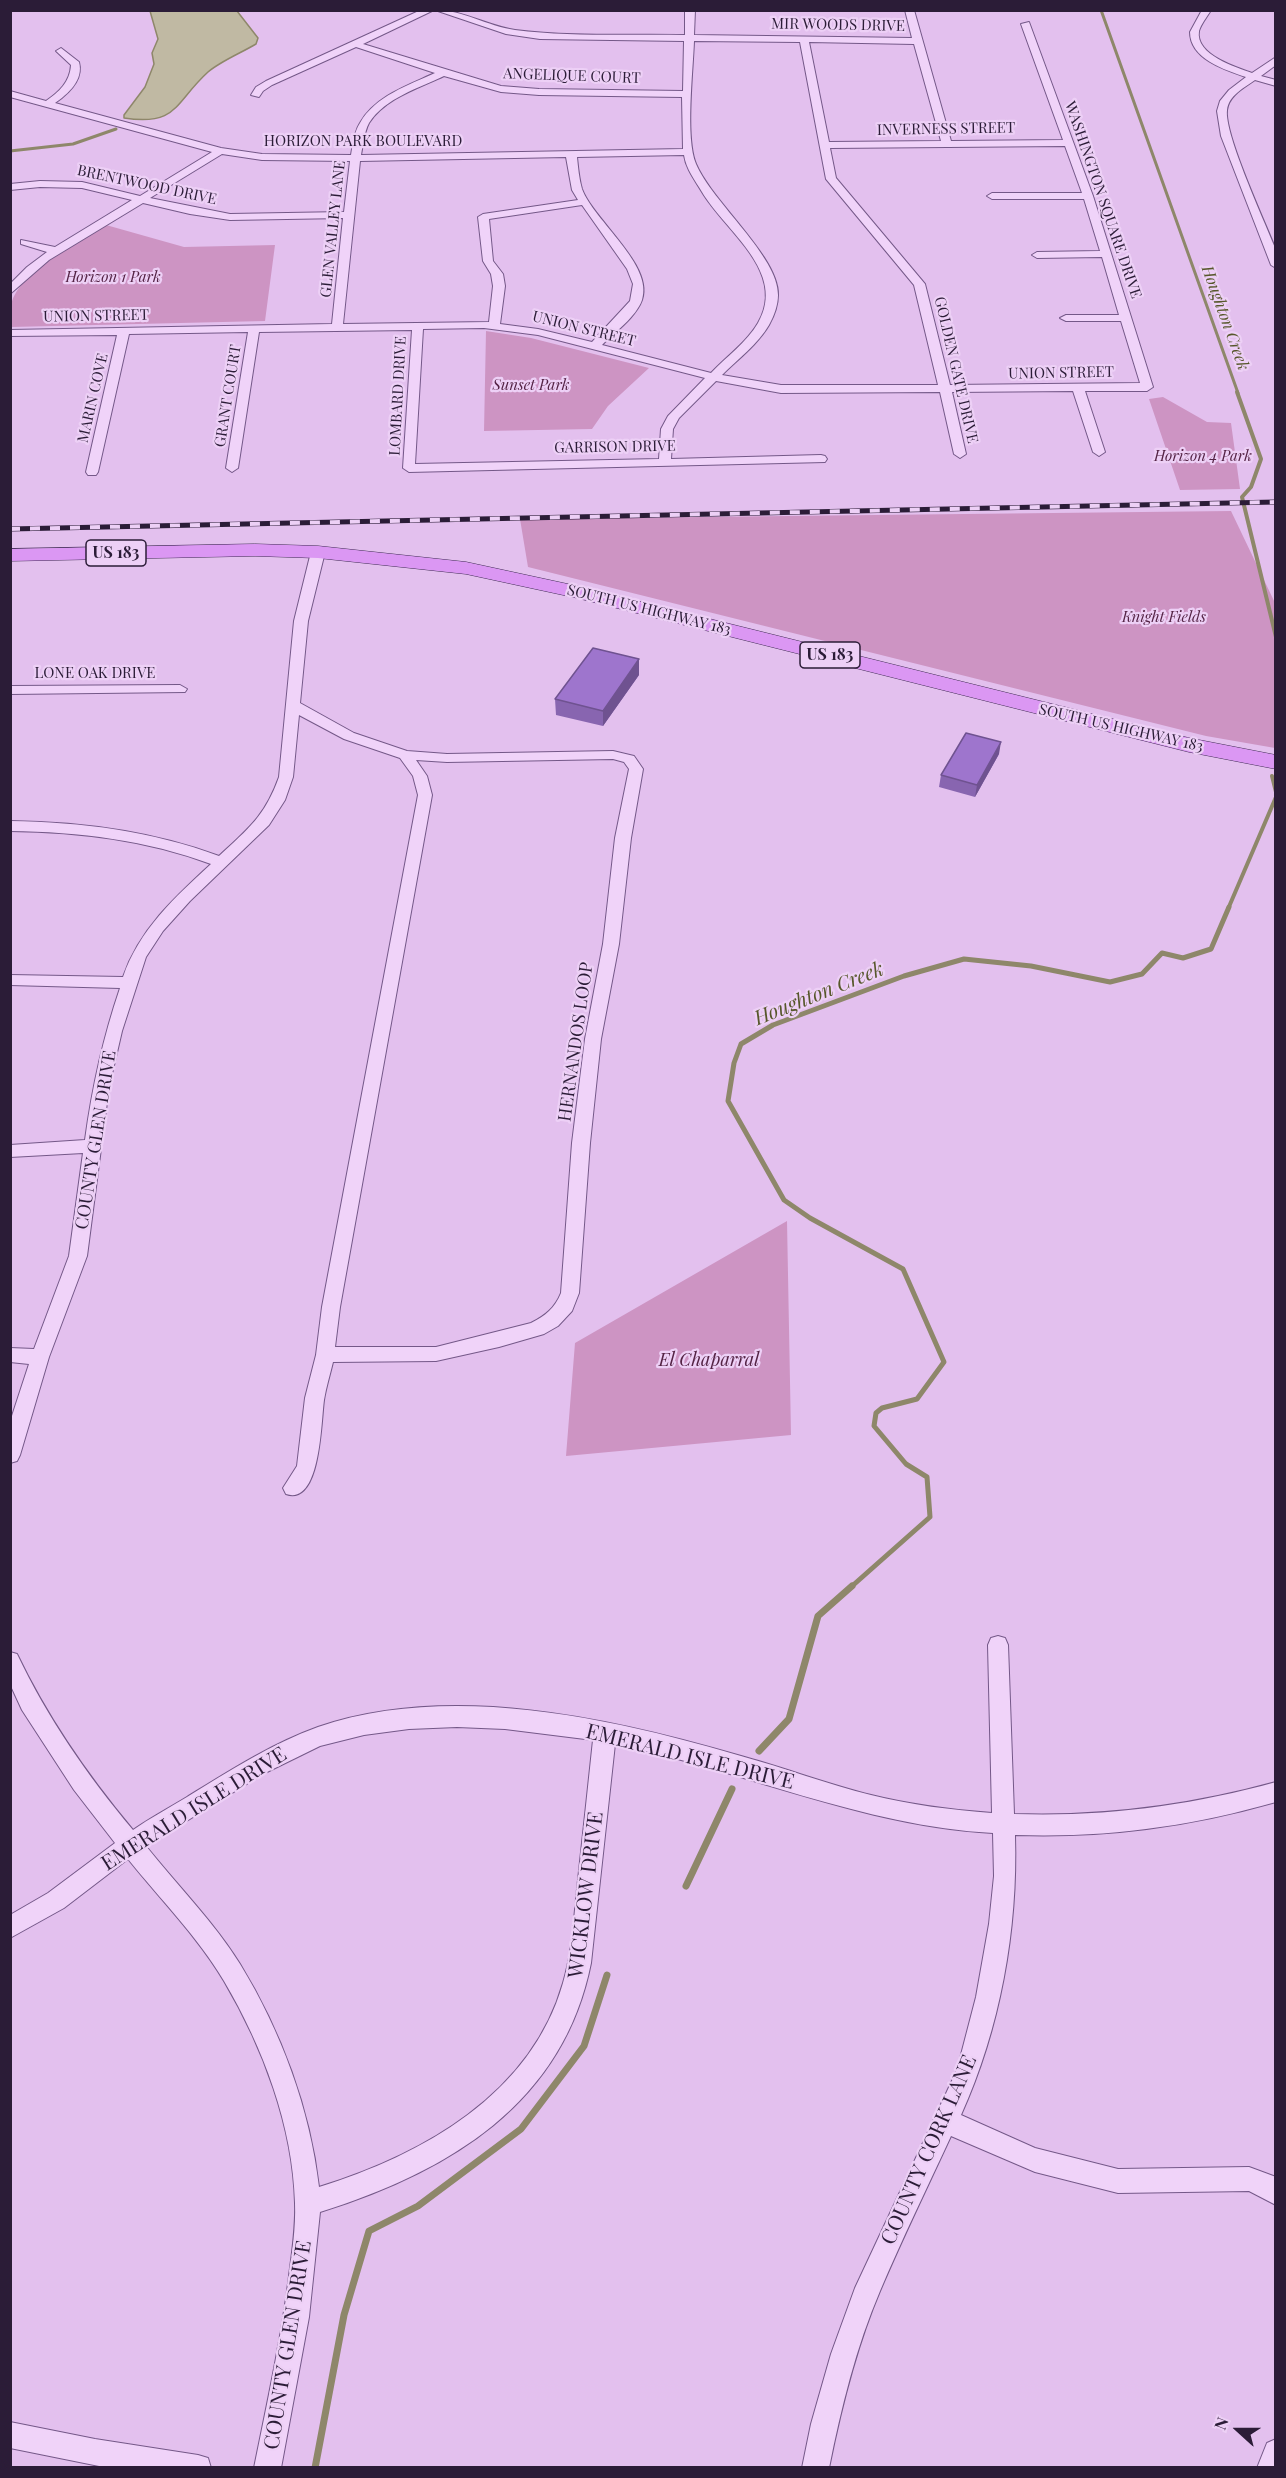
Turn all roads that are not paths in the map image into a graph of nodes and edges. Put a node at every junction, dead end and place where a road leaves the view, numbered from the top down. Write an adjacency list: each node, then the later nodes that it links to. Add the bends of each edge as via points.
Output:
1 (430, 10): 10 (street)
2 (439, 10): 7 (street, MIR WOODS DRIVE, via 509,32 540,36)
3 (690, 10): 7 (street)
4 (909, 10): 9 (street)
5 (1207, 10): 14 (street, via 1196,28 1197,45 1216,62)
6 (1026, 24): 20 (street, WASHINGTON SQUARE DRIVE)
7 (689, 39): 8 (street, MIR WOODS DRIVE); 17 (street)
8 (804, 40): 9 (street, MIR WOODS DRIVE); 22 (street, GOLDEN GATE DRIVE)
9 (916, 41): 21 (street)
10 (355, 44): 13 (street, ANGELIQUE COURT); 18 (street, via 269,83)
11 (61, 51): 19 (street, via 76,64 76,72 67,89)
12 (1275, 60): 14 (street)
13 (444, 73): 17 (street, ANGELIQUE COURT, via 518,91); 26 (street, GLEN VALLEY LANE, via 392,98 372,114 361,131)
14 (1251, 76): 15 (street); 37 (street, via 1225,101 1222,125)
15 (1275, 83)
16 (10, 94): 19 (street, HORIZON PARK BOULEVARD)
17 (687, 94): 24 (street)
18 (256, 95)
19 (47, 104): 23 (street, HORIZON PARK BOULEVARD)
20 (1068, 143): 21 (street, INVERNESS STREET); 29 (street, WASHINGTON SQUARE DRIVE)
21 (947, 144): 22 (street, INVERNESS STREET)
22 (824, 145): 51 (street, GOLDEN GATE DRIVE, via 828,170 838,189 919,284)
23 (220, 151): 26 (street, HORIZON PARK BOULEVARD, via 283,159); 30 (street)
24 (687, 152): 25 (street, HORIZON PARK BOULEVARD); 48 (street, via 711,198 764,265 773,294 763,325)
25 (571, 154): 26 (street, HORIZON PARK BOULEVARD); 31 (street, via 574,181)
26 (355, 158): 32 (street, GLEN VALLEY LANE)
27 (10, 186): 30 (street, BRENTWOOD DRIVE, via 82,185)
28 (992, 196): 29 (street)
29 (1088, 196): 36 (street, WASHINGTON SQUARE DRIVE)
30 (141, 199): 32 (street, BRENTWOOD DRIVE, via 230,217); 34 (street)
31 (584, 202): 42 (street, via 483,217 488,261 497,274 499,286); 47 (street, via 639,284 636,301)
32 (350, 215): 43 (street, GLEN VALLEY LANE)
33 (25, 242): 34 (street)
34 (56, 251): 38 (street)
35 (1037, 255): 36 (street)
36 (1107, 255): 40 (street, WASHINGTON SQUARE DRIVE)
37 (1275, 265)
38 (10, 291)
39 (1066, 318): 40 (street)
40 (1127, 318): 49 (street, WASHINGTON SQUARE DRIVE)
41 (418, 325): 42 (street, UNION STREET); 43 (street, UNION STREET); 57 (street, LOMBARD DRIVE)
42 (494, 325): 47 (street, UNION STREET)
43 (337, 326): 44 (street, UNION STREET)
44 (254, 328): 45 (street, UNION STREET); 56 (street, GRANT COURT)
45 (124, 331): 46 (street, UNION STREET); 58 (street, MARIN COVE)
46 (10, 333)
47 (594, 347): 48 (street, UNION STREET)
48 (713, 377): 51 (street, UNION STREET, via 781,389); 55 (street, via 670,423 664,441)
49 (1147, 387): 50 (street, UNION STREET)
50 (1078, 388): 51 (street, UNION STREET); 52 (street)
51 (945, 390): 53 (street, GOLDEN GATE DRIVE)
52 (1099, 452)
53 (960, 454)
54 (821, 459): 55 (street, GARRISON DRIVE)
55 (665, 463): 57 (street, GARRISON DRIVE)
56 (232, 468)
57 (409, 468)
58 (92, 472)
59 (318, 552): 60 (main road, SOUTH US HIGHWAY 183 / US 183); 63 (street, COUNTY GLEN DRIVE, via 301,621); 65 (main road, SOUTH US HIGHWAY 183 / US 183, via 519,578 1179,742)
60 (10, 555)
61 (180, 689): 62 (street, LONE OAK DRIVE)
62 (10, 690)
63 (292, 704): 64 (street, HERNANDOS LOOP, via 349,736); 67 (street, COUNTY GLEN DRIVE, via 289,758 278,800 254,834)
64 (405, 754): 73 (street, via 420,776 424,804); 73 (street, HERNANDOS LOOP, via 447,758 614,755 629,759 636,769 593,1040 570,1293 565,1306 551,1321 499,1341 436,1354)
65 (1275, 762)
66 (10, 826): 67 (street, via 121,833)
67 (222, 862): 69 (street, COUNTY GLEN DRIVE, via 157,927 144,944)
68 (10, 980): 69 (street)
69 (129, 983): 70 (street, COUNTY GLEN DRIVE, via 104,1076)
70 (92, 1146): 71 (street); 74 (street, COUNTY GLEN DRIVE, via 78,1256)
71 (10, 1151)
72 (10, 1355): 74 (street)
73 (325, 1355): 76 (street, via 315,1398 307,1468)
74 (40, 1357): 75 (street, COUNTY GLEN DRIVE)
75 (10, 1455)
76 (293, 1488)
77 (998, 1645): 81 (street, COUNTY CORK LANE)
78 (10, 1661): 82 (street, COUNTY GLEN DRIVE, via 38,1718)
79 (605, 1733): 81 (street, EMERALD ISLE DRIVE, via 738,1764 890,1810); 82 (street, EMERALD ISLE DRIVE, via 559,1725 465,1719 362,1725 310,1740 259,1763); 86 (street, WICKLOW DRIVE, via 580,1962 564,2015 546,2048 497,2109 439,2150 376,2181)
80 (1275, 1792): 81 (street, EMERALD ISLE DRIVE, via 1144,1820 1079,1824)
81 (1003, 1822): 84 (street, COUNTY CORK LANE, via 1005,1876 988,1997 968,2072)
82 (131, 1844): 83 (street, EMERALD ISLE DRIVE, via 48,1907); 86 (street, COUNTY GLEN DRIVE, via 209,1940 250,2006 269,2048 298,2136)
83 (10, 1927)
84 (946, 2121): 85 (street, via 1035,2160 1118,2181 1249,2179); 91 (street, COUNTY CORK LANE, via 868,2288 843,2354)
85 (1275, 2193)
86 (308, 2203): 90 (street, COUNTY GLEN DRIVE, via 299,2304)
87 (10, 2435): 89 (street)
88 (1275, 2452): 92 (street)
89 (198, 2468)
90 (267, 2468)
91 (815, 2468)
92 (1270, 2468)

